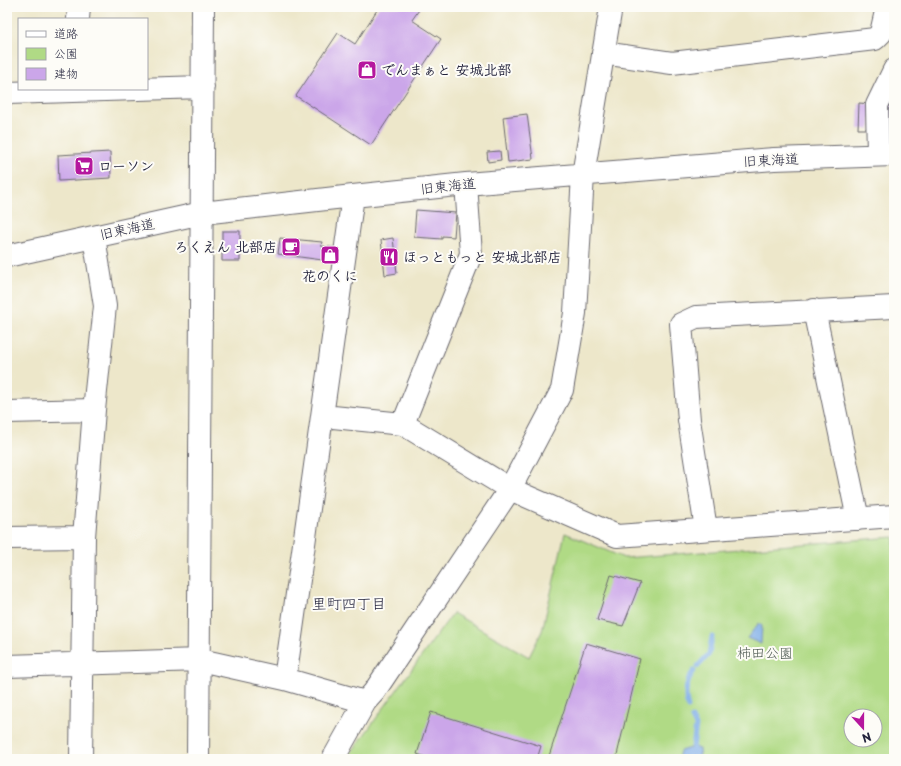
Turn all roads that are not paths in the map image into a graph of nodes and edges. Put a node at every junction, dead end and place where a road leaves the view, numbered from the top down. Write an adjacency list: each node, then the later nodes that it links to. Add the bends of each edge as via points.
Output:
1 (79, 7): 5 (street)
2 (203, 7): 8 (street)
3 (611, 7): 6 (street)
4 (887, 7): 6 (street, via 881,33 875,40 672,63)
5 (78, 18)
6 (603, 53): 14 (street)
7 (894, 70): 13 (street, via 877,105)
8 (203, 87): 9 (street); 17 (street)
9 (148, 89)
10 (107, 90): 11 (street)
11 (75, 91): 12 (street)
12 (7, 94)
13 (886, 155): 14 (street, 旧東海道, via 774,159)
14 (583, 175): 15 (street, 旧東海道); 26 (street, via 575,313 562,390)
15 (466, 184): 16 (street, 旧東海道); 25 (street, via 471,254)
16 (353, 196): 17 (street, 旧東海道); 24 (street)
17 (202, 213): 18 (street, 旧東海道); 32 (street)
18 (94, 236): 19 (street, 旧東海道); 22 (street, via 105,306)
19 (7, 256)
20 (894, 307): 21 (street)
21 (814, 310): 28 (street); 29 (street, via 696,317 681,324 689,420)
22 (94, 410): 23 (street); 30 (street)
23 (7, 412)
24 (322, 416): 25 (street); 35 (street)
25 (403, 424): 26 (street)
26 (510, 489): 29 (street, via 617,536 696,531); 36 (street)
27 (894, 516): 28 (street)
28 (858, 518): 29 (street)
29 (706, 528)
30 (84, 537): 31 (street); 33 (street)
31 (7, 538)
32 (200, 660): 33 (street); 35 (street); 38 (street)
33 (81, 663): 34 (street); 37 (street)
34 (7, 666)
35 (285, 679): 36 (street)
36 (365, 702): 39 (street)
37 (80, 759)
38 (198, 759)
39 (333, 759)

